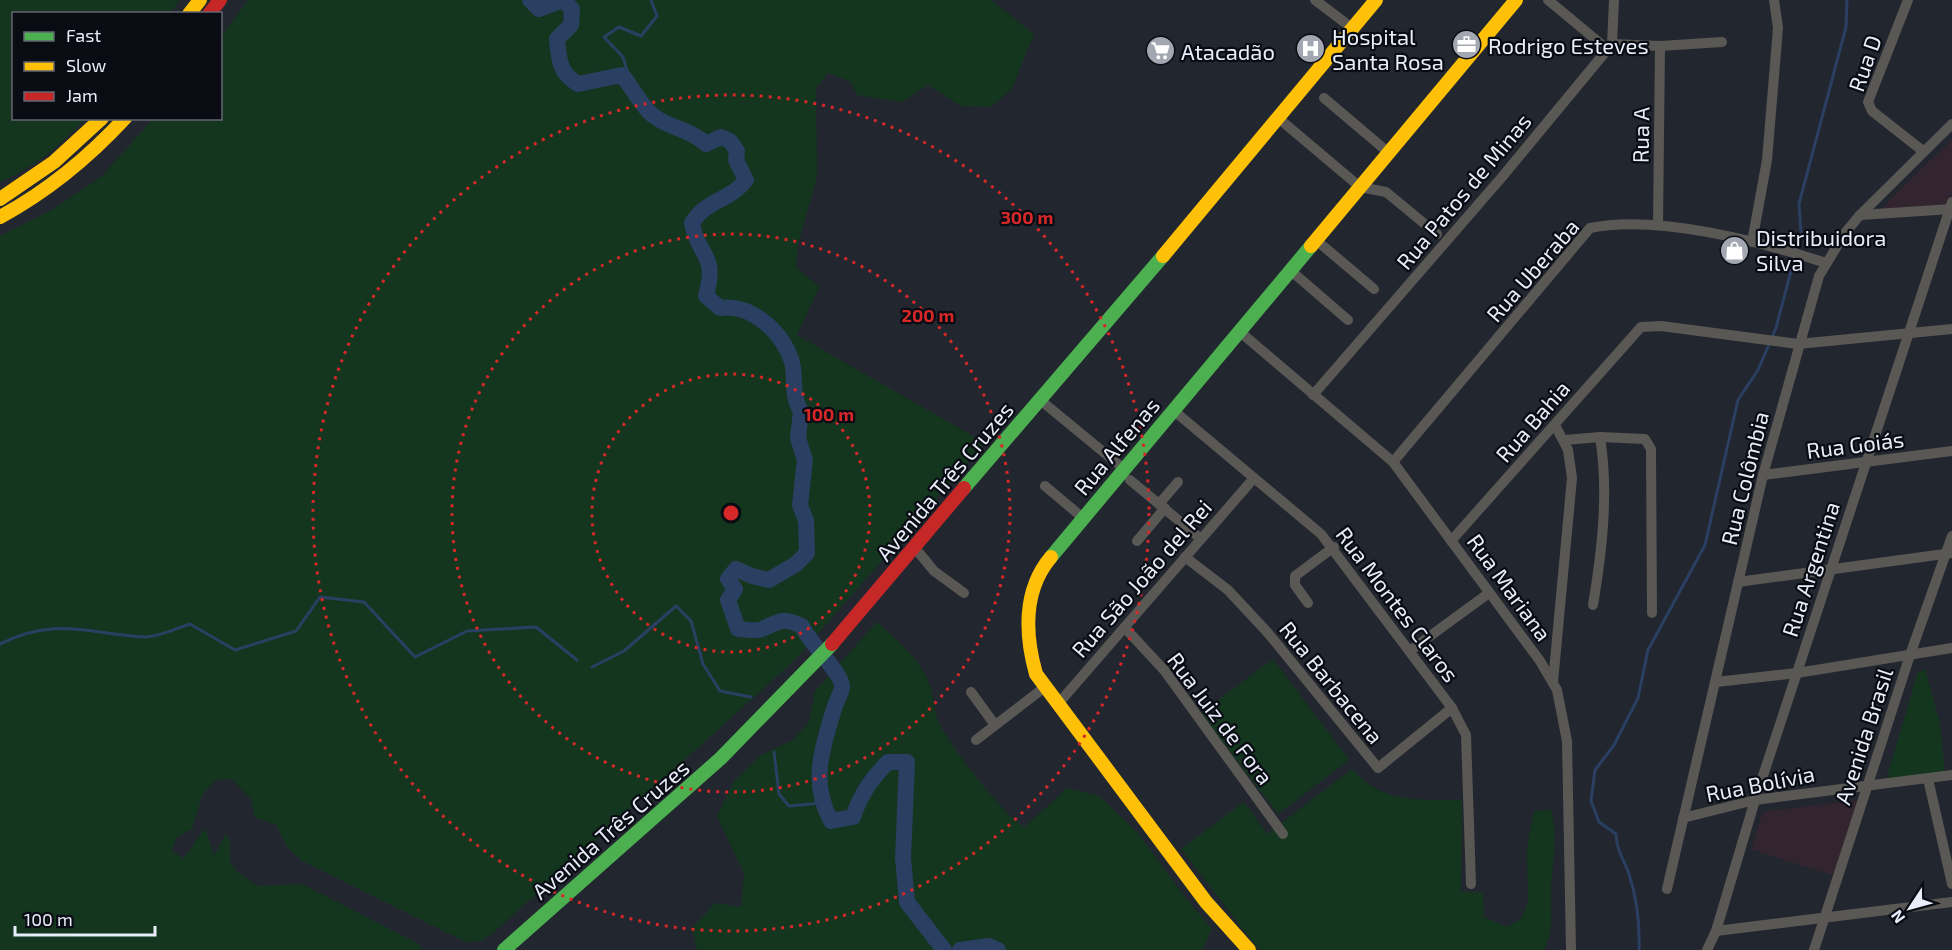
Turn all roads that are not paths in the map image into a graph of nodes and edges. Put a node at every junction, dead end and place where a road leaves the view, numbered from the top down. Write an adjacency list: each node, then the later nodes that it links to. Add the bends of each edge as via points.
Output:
1 (200, 0): 9 (street)
2 (1315, 0): 10 (street)
3 (1376, 0): 10 (street, Avenida Três Cruzes)
4 (1516, 0): 20 (street, Rua Alfenas)
5 (1548, 0): 13 (street)
6 (1614, 0): 13 (street)
7 (1774, 0): 29 (street, via 1778,28 1767,160)
8 (1908, 0): 19 (street, Rua D, via 1868,102 1872,111)
9 (191, 12)
10 (1352, 28): 15 (street, Avenida Três Cruzes)
11 (1722, 42): 12 (street)
12 (1660, 46): 13 (street); 26 (street, Rua A)
13 (1609, 47): 38 (street, Rua Patos de Minas)
14 (1324, 98): 20 (street)
15 (1277, 117): 21 (street); 39 (street, Avenida Três Cruzes)
16 (100, 120): 22 (street, via 78,144)
17 (123, 120): 25 (street, via 61,179)
18 (1952, 124): 19 (street, Rua Colômbia)
19 (1923, 151): 24 (street, Rua Colômbia)
20 (1389, 153): 21 (street, Rua Alfenas)
21 (1360, 187): 27 (street, via 1386,192); 28 (street, Rua Alfenas)
22 (0, 199)
23 (1951, 206): 24 (street); 36 (street, Rua Argentina)
24 (1860, 215): 30 (street, Rua Colômbia)
25 (0, 217)
26 (1658, 225): 29 (street, Rua Uberaba); 45 (street, Rua Uberaba, via 1590,228)
27 (1437, 234)
28 (1316, 240): 31 (street, Rua Alfenas); 32 (street)
29 (1752, 242): 30 (street, Rua Uberaba)
30 (1826, 263): 37 (street, Rua Colômbia)
31 (1290, 270): 33 (street); 35 (street, Rua Alfenas)
32 (1374, 289)
33 (1348, 320)
34 (1952, 329): 36 (street)
35 (1239, 331): 38 (street, Rua Mariana); 40 (street, Rua Alfenas)
36 (1906, 335): 37 (street); 46 (street, Rua Argentina)
37 (1798, 344): 41 (street, Rua Bahia, via 1661,326 1641,327); 48 (street, Rua Colômbia)
38 (1313, 395): 45 (street, Rua Mariana)
39 (1039, 399): 47 (street); 59 (street, Avenida Três Cruzes)
40 (1173, 410): 47 (street, Rua Alfenas); 49 (street, Rua Montes Claros)
41 (1555, 425): 43 (street); 57 (street, Rua Bahia)
42 (1600, 437): 43 (street); 67 (street, via 1604,463 1600,563); 68 (street, via 1645,440 1652,449)
43 (1565, 440): 75 (street, via 1572,478)
44 (1952, 451): 46 (street, Rua Goiás)
45 (1393, 462): 57 (street, Rua Mariana)
46 (1865, 463): 48 (street, Rua Goiás); 62 (street, Rua Argentina)
47 (1127, 474): 52 (street); 53 (street, Rua Alfenas)
48 (1763, 475): 63 (street, Rua Colômbia)
49 (1254, 478): 55 (street, Rua São João del Rei); 58 (street, Rua Montes Claros)
50 (1178, 482): 52 (street)
51 (1045, 486): 53 (street)
52 (1162, 506): 55 (street); 56 (street)
53 (1083, 518): 76 (street, Rua Alfenas, via 1047,561 1031,596 1027,646 1036,675)
54 (1952, 536): 60 (street, Avenida Brasil)
55 (1201, 539): 61 (street, Rua São João del Rei)
56 (1137, 541)
57 (1451, 541): 65 (street, Rua Mariana)
58 (1334, 547): 66 (street, via 1295,576 1295,585); 71 (street, Rua Montes Claros)
59 (915, 548): 64 (street, via 934,572); 94 (street, Avenida Três Cruzes, via 831,648 721,758)
60 (1950, 556): 62 (street); 72 (street, Avenida Brasil)
61 (1185, 557): 69 (street, Rua São João del Rei); 79 (street, Rua Barbacena, via 1228,590 1268,633 1378,768)
62 (1830, 570): 63 (street); 73 (street, Rua Argentina)
63 (1738, 582): 74 (street, Rua Colômbia)
64 (964, 593)
65 (1489, 593): 71 (street); 75 (street, Rua Mariana)
66 (1308, 603)
67 (1593, 605)
68 (1652, 613)
69 (1125, 628): 78 (street, Rua São João del Rei); 87 (street, Rua Juiz de Fora, via 1164,670)
70 (1952, 648): 72 (street)
71 (1411, 650): 79 (street, Rua Montes Claros)
72 (1910, 655): 73 (street); 84 (street, Avenida Brasil)
73 (1797, 673): 74 (street); 85 (street, Rua Argentina)
74 (1716, 682): 86 (street, Rua Colômbia)
75 (1553, 683): 96 (street, Rua Mariana, via 1566,741)
76 (1045, 687): 78 (street, Rua Alfenas); 80 (street)
77 (971, 692): 80 (street)
78 (1058, 704): 95 (street, Rua Alfenas, via 1206,902)
79 (1452, 708): 88 (street, Rua Montes Claros, via 1466,735)
80 (995, 725): 81 (street)
81 (976, 740)
82 (1952, 775): 83 (street, Rua Bolívia)
83 (1928, 779): 84 (street, Rua Bolívia); 89 (street)
84 (1868, 784): 85 (street, Rua Bolívia); 92 (street, Avenida Brasil)
85 (1755, 800): 86 (street, Rua Bolívia); 93 (street, Rua Argentina)
86 (1683, 818): 90 (street, Rua Colômbia)
87 (1283, 834)
88 (1471, 884)
89 (1952, 884)
90 (1667, 889)
91 (1952, 902): 92 (street)
92 (1824, 919): 93 (street); 98 (street, Avenida Brasil)
93 (1716, 931): 97 (street, Rua Argentina)
94 (504, 950)
95 (1249, 950)
96 (1571, 950)
97 (1707, 950)
98 (1814, 950)

